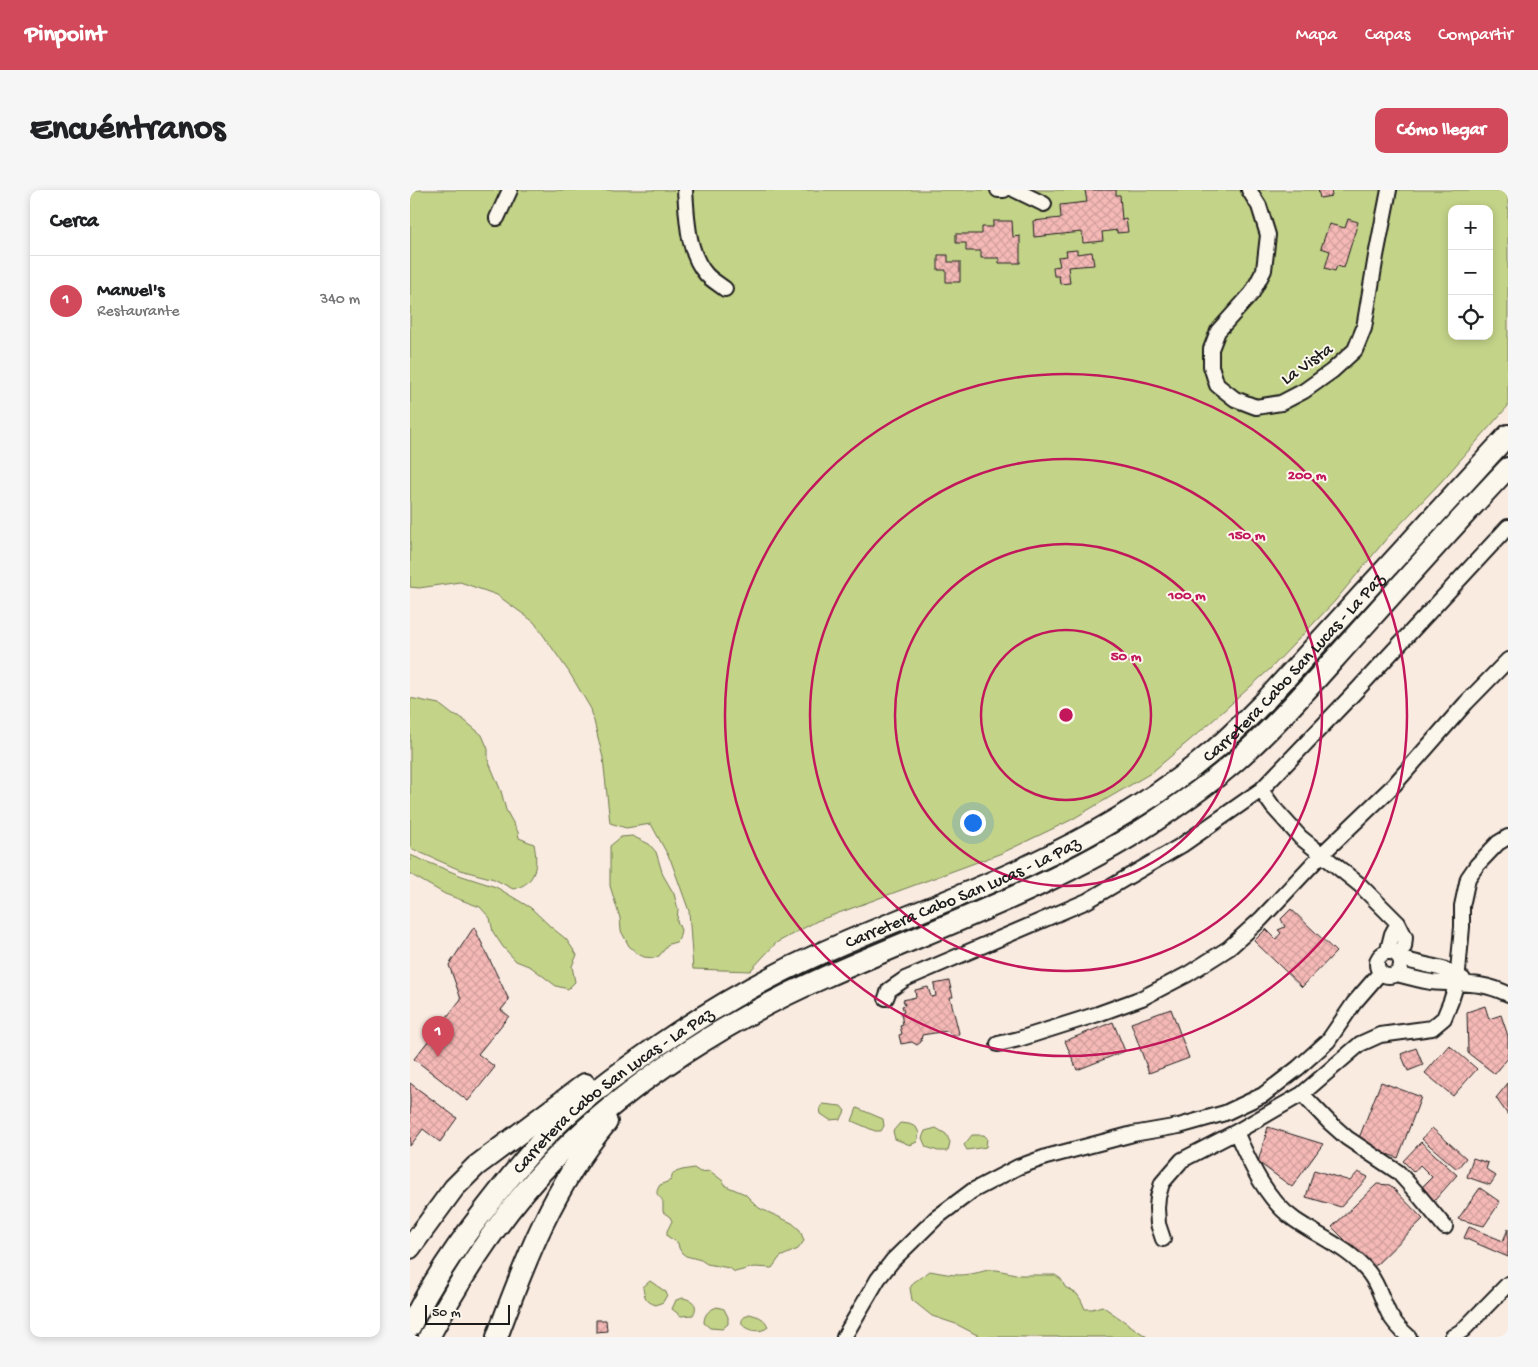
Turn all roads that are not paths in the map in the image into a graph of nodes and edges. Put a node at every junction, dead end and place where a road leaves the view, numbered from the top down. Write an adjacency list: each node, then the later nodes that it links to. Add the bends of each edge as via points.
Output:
1 (510, 190): 9 (street)
2 (686, 190): 10 (street, via 688,232 696,256 706,274)
3 (998, 190): 4 (street)
4 (1004, 190)
5 (1014, 190): 8 (street)
6 (1249, 190): 7 (street, La Vista, via 1259,206 1268,235 1264,270 1252,293 1218,331 1211,348 1211,366 1217,385 1235,399 1256,407 1281,403 1304,391 1355,350 1364,328)
7 (1389, 190)
8 (1044, 204)
9 (497, 218)
10 (725, 289)
11 (1508, 425): 13 (street)
12 (1508, 435): 13 (highway, Carretera Cabo San Lucas - La Paz)
13 (1475, 470): 27 (highway, Carretera Cabo San Lucas - La Paz, via 1265,701 1189,770 1131,810 1033,863 820,954 748,989)
14 (1504, 472): 29 (highway, Carretera Cabo San Lucas - La Paz, via 1285,713 1236,761 1184,801 1122,842 1066,873 821,978 762,1008 650,1077)
15 (1508, 527): 17 (street)
16 (1508, 660): 19 (street, via 1394,785)
17 (1260, 790): 19 (street, via 1300,837); 25 (street, via 1182,845 1087,901 905,978 889,990)
18 (1508, 837): 23 (street, via 1498,843 1468,878 1462,906)
19 (1321, 855): 20 (street, via 1360,885 1398,923 1405,937 1404,947); 26 (street, via 1229,948 1188,974 1142,998)
20 (1396, 954): 21 (street, via 1384,952 1378,960); 22 (street, via 1400,969); 23 (street, via 1443,969)
21 (1380, 973): 22 (street, via 1388,977); 38 (street, via 1328,1041 1263,1095 1226,1113 1046,1157 1018,1167 972,1191 936,1218 893,1260)
22 (1397, 974): 23 (street, via 1432,982)
23 (1461, 980): 24 (street); 28 (street, via 1439,1023 1432,1028 1380,1036 1360,1044)
24 (1508, 994)
25 (886, 998)
26 (998, 1044)
27 (592, 1087): 33 (highway, via 513,1136 476,1166 449,1195); 35 (highway, Carretera Cabo San Lucas - La Paz, via 510,1177 471,1227 441,1271)
28 (1302, 1094): 30 (street); 31 (street, via 1335,1128 1398,1172)
29 (606, 1116): 36 (highway, Carretera Cabo San Lucas - La Paz, via 558,1155 507,1215 470,1267); 37 (highway, via 548,1213)
30 (1236, 1132): 32 (street, via 1182,1160 1162,1183 1157,1208); 39 (street, via 1276,1203 1294,1219 1358,1261 1380,1290 1389,1314)
31 (1445, 1228)
32 (1163, 1239)
33 (410, 1248)
34 (1508, 1284): 40 (street)
35 (410, 1327)
36 (429, 1337)
37 (497, 1337)
38 (844, 1337)
39 (1409, 1337)
40 (1452, 1337)

